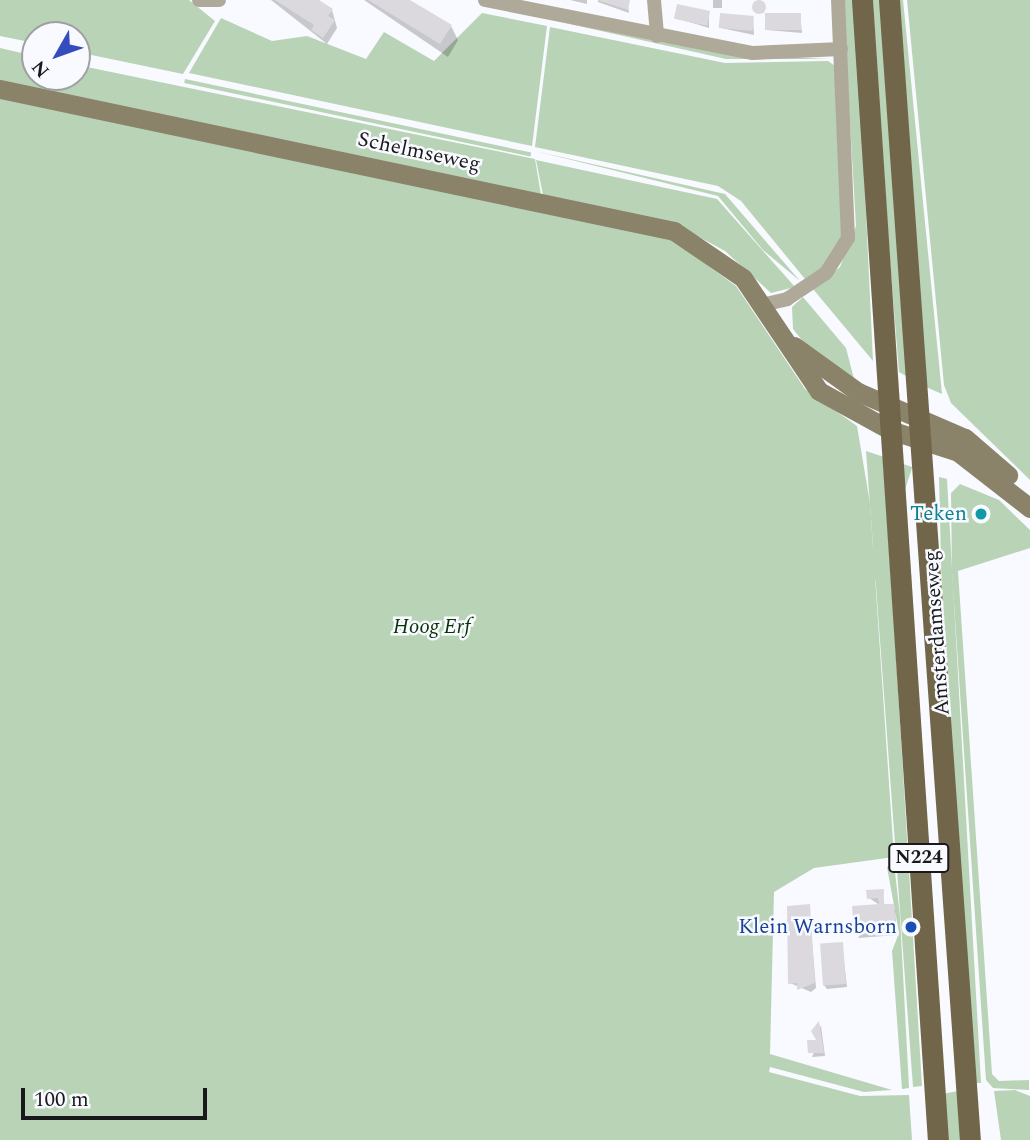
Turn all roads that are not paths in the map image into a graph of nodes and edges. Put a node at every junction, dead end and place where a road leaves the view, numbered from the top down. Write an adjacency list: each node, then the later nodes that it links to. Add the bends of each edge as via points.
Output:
1 (199, 0): 7 (street)
2 (485, 0): 8 (street)
3 (654, 0): 8 (street)
4 (838, 0): 9 (street)
5 (862, 0): 13 (main road, Amsterdamseweg)
6 (889, 0): 14 (main road, Amsterdamseweg)
7 (218, 1)
8 (657, 36): 9 (street, via 753,52)
9 (841, 49): 11 (street, via 848,238 826,273 787,299)
10 (0, 89): 11 (main road, Schelmseweg, via 650,224 719,257)
11 (762, 304): 12 (main road, Schelmseweg)
12 (785, 338): 13 (main road, Schelmseweg, via 833,378); 15 (main road, Schelmseweg, via 819,391)
13 (889, 407): 14 (main road, Schelmseweg); 15 (main road, Amsterdamseweg)
14 (922, 419): 16 (main road, Amsterdamseweg); 17 (main road, Schelmseweg, via 978,447)
15 (890, 430): 16 (main road, Schelmseweg); 19 (main road, Amsterdamseweg / N224)
16 (923, 441): 18 (main road, Schelmseweg, via 958,452); 20 (main road, Amsterdamseweg / N224)
17 (1030, 501)
18 (1030, 508)
19 (938, 1140)
20 (970, 1140)

